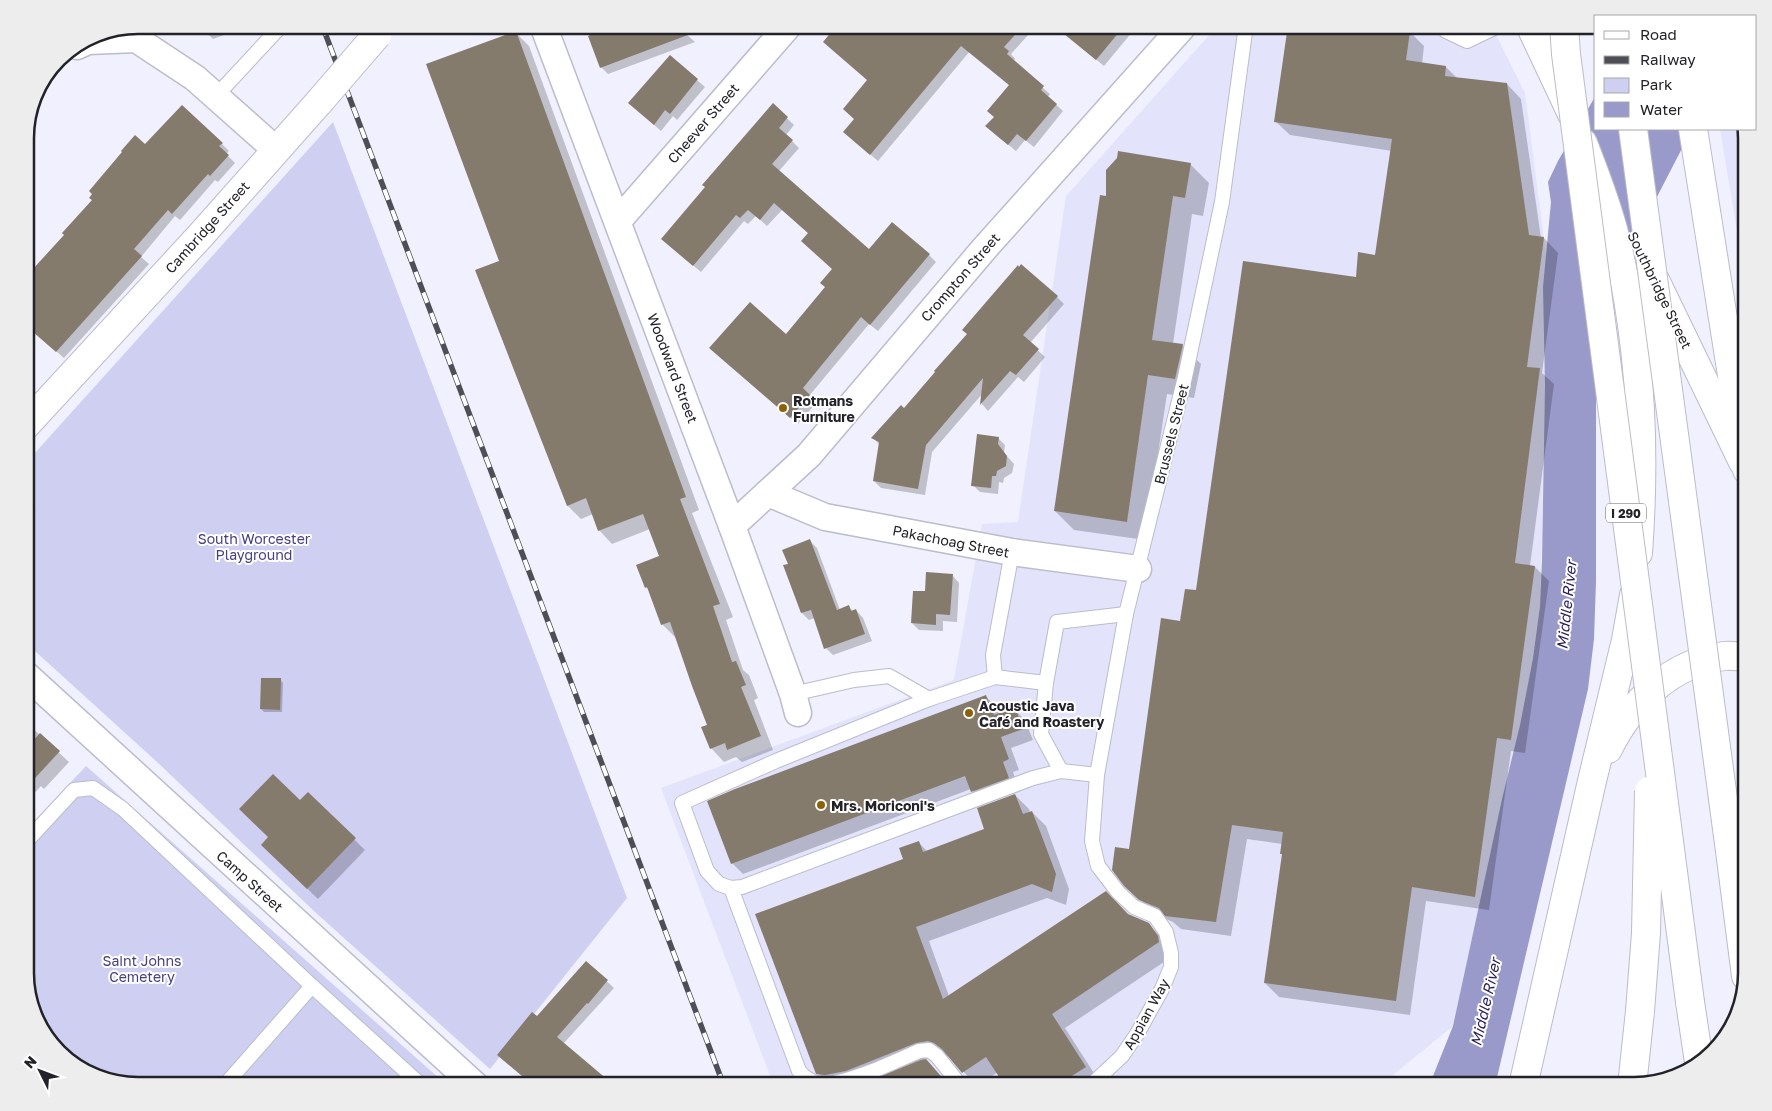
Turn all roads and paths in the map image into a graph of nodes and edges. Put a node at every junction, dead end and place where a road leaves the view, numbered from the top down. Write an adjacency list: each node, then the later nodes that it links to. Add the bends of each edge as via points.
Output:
1 (274, 34): 12 (lane)
2 (378, 34): 16 (main road, Cambridge Street, bridge)
3 (546, 34): 17 (street, Woodward Street)
4 (781, 34): 17 (street, Cheever Street)
5 (1167, 34): 21 (street, Crompton Street, via 809,455)
6 (1245, 34): 24 (lane, Brussels Street, via 1222,202 1185,377)
7 (1452, 34): 8 (lane, via 1467,41)
8 (1481, 34)
9 (1534, 34): 13 (main road, Southbridge Street)
10 (1565, 34): 27 (main road, I 290, bridge)
11 (102, 40): 12 (street, via 136,39)
12 (216, 96): 16 (street)
13 (1570, 111): 20 (main road, Southbridge Street, bridge); 35 (main road, Southbridge Street, bridge, via 1613,229 1638,376 1640,420 1641,506 1634,597)
14 (1633, 130): 39 (main road, bridge)
15 (1693, 130): 18 (main road)
16 (276, 150): 19 (main road, Cambridge Street)
17 (618, 221): 22 (street, Woodward Street)
18 (1738, 415)
19 (34, 416)
20 (1738, 451)
21 (768, 493): 22 (street, Crompton Street); 23 (street, Pakachoag Street, via 825,517)
22 (732, 526): 32 (street, Woodward Street)
23 (1012, 552): 24 (street, Pakachoag Street); 28 (lane, via 993,655)
24 (1138, 569): 25 (lane, Brussels Street)
25 (1126, 614): 30 (lane, via 1057,622); 34 (lane, Brussels Street)
26 (1738, 657): 35 (main road, via 1724,656 1696,663 1670,674 1643,697 1626,718)
27 (1647, 670): 41 (main road, I 290, bridge); 50 (main road, bridge, via 1648,873)
28 (995, 677): 30 (lane); 31 (lane)
29 (34, 682): 44 (street, Camp Street)
30 (1046, 683): 33 (lane, via 1041,734)
31 (928, 699): 32 (lane, via 889,676 854,680); 38 (lane, via 682,803 707,870 720,884)
32 (795, 704)
33 (1061, 771): 34 (lane); 38 (lane, via 1034,778 742,887)
34 (1097, 774): 37 (lane, Brussels Street)
35 (1592, 781): 49 (main road)
36 (34, 832): 40 (lane, via 74,790 94,788 123,809)
37 (1092, 841): 48 (lane, Appian Way, via 1098,866 1134,907 1155,916 1166,932 1171,953 1171,967 1162,990 1137,1034 1122,1056)
38 (731, 888): 45 (lane)
39 (1738, 914)
40 (312, 986): 42 (lane); 43 (lane)
41 (1699, 1054)
42 (232, 1077)
43 (412, 1077)
44 (466, 1077)
45 (804, 1077)
46 (855, 1077): 47 (lane, via 929,1050)
47 (954, 1077)
48 (1100, 1077)
49 (1525, 1077)
50 (1633, 1077)

